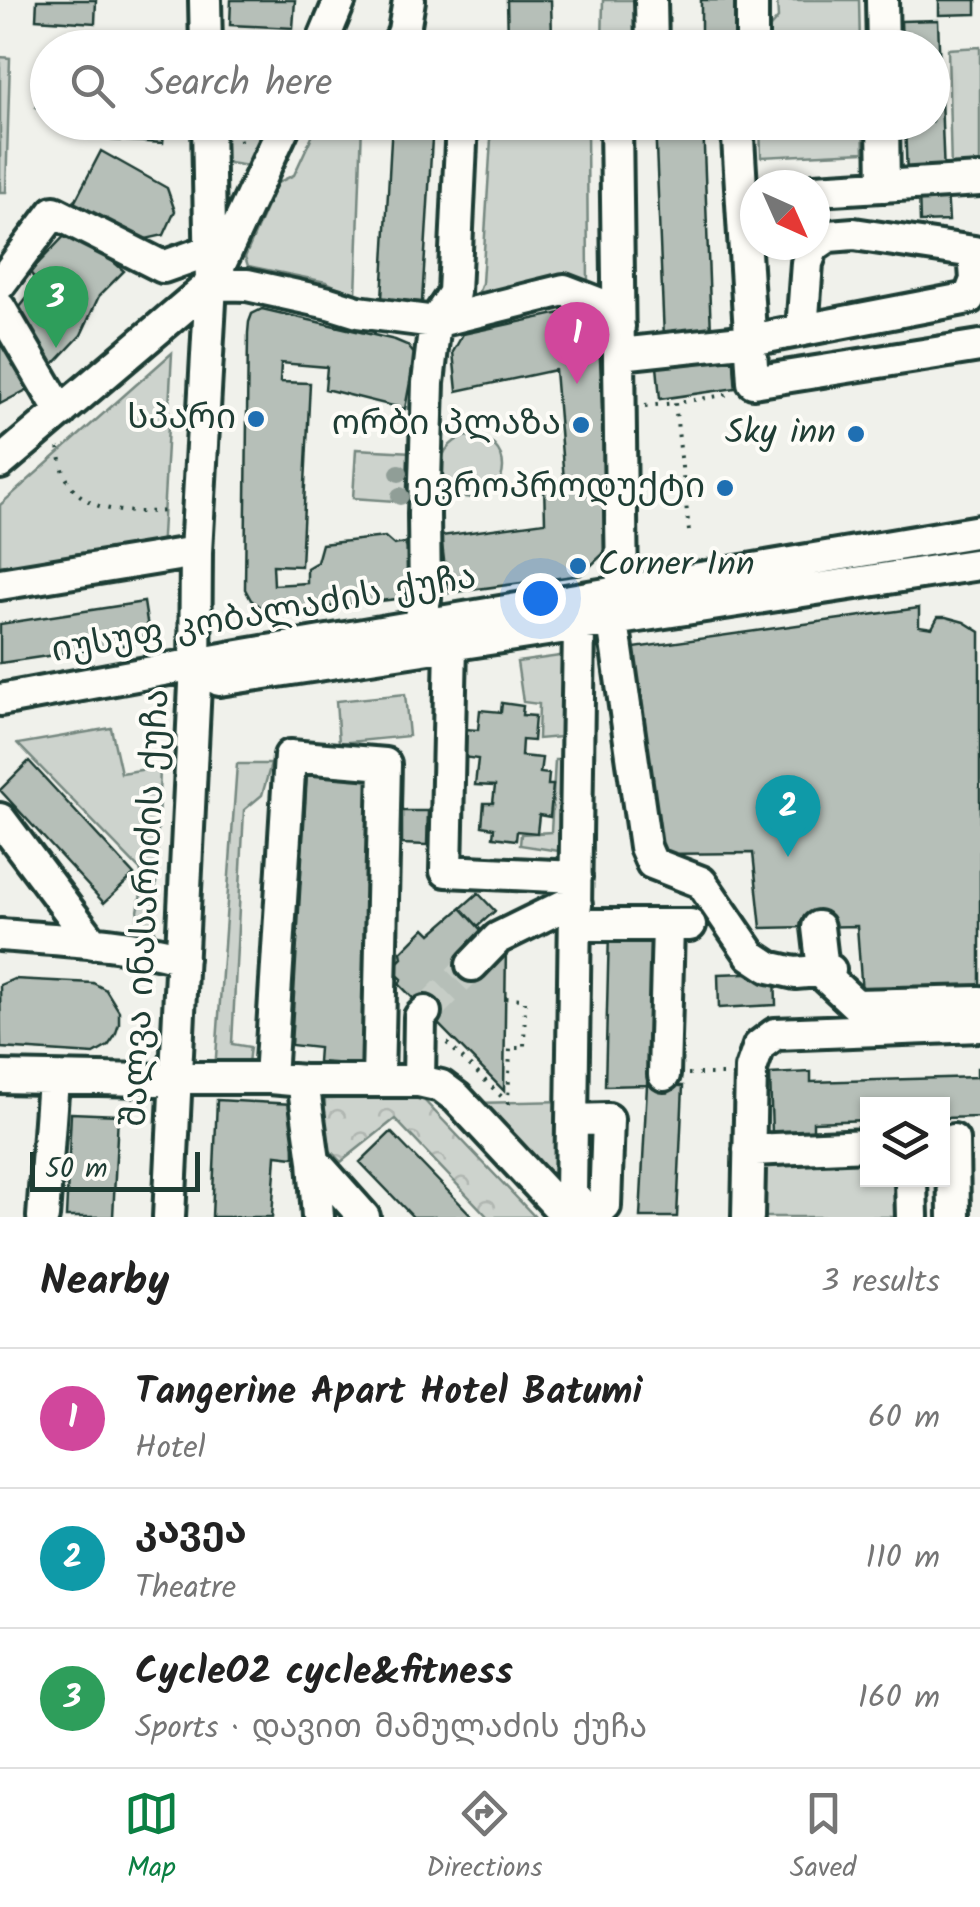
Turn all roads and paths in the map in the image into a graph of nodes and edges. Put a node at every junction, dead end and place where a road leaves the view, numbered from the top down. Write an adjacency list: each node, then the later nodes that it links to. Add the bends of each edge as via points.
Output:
1 (206, 0): 7 (street)
2 (340, 0): 8 (street)
3 (409, 0): 9 (street)
4 (652, 0): 10 (street)
5 (752, 0): 11 (street)
6 (882, 0): 12 (street)
7 (206, 30)
8 (328, 30)
9 (404, 30)
10 (652, 30)
11 (752, 30)
12 (883, 30)
13 (208, 140): 23 (street, შალვა ინასარიძის ქუჩა)
14 (278, 140): 26 (street)
15 (461, 140): 28 (street, via 454,292)
16 (616, 140): 30 (street)
17 (740, 140): 19 (street)
18 (884, 140): 21 (street)
19 (744, 170)
20 (980, 180): 21 (street)
21 (884, 186): 22 (street)
22 (830, 189)
23 (210, 250): 25 (street, via 163,267 54,212); 26 (street, შალვა ინასარიძის ქუჩა)
24 (749, 260): 31 (street)
25 (0, 284)
26 (211, 284): 28 (street, via 247,285 358,312); 33 (street); 38 (street, შალვა ინასარიძის ქუჩა)
27 (0, 308): 33 (street)
28 (435, 322): 30 (street, via 564,290 603,305); 42 (street)
29 (802, 330): 29 (street, via 807,263 813,247 830,236 974,252 976,280 969,298); 31 (street)
30 (620, 340): 31 (street); 41 (street)
31 (751, 340): 32 (street, via 754,382)
32 (980, 346)
33 (61, 412): 35 (street)
34 (58, 448): 36 (path, via 80,497 112,511)
35 (0, 463)
36 (167, 511)
37 (967, 533): 39 (street, იუსუფ კობალაძის ქუჩა); 41 (street, იუსუფ კობალაძის ქუჩა)
38 (196, 552): 40 (street); 45 (street, შალვა ინასარიძის ქუჩა)
39 (968, 566): 41 (street, იუსუფ კობალაძის ქუჩა)
40 (0, 584)
41 (619, 610): 42 (street, იუსუფ კობალაძის ქუჩა); 43 (street, იუსუფ კობალაძის ქუჩა); 55 (street, via 644,847 652,863 701,882 751,955 769,967)
42 (419, 626): 45 (street, იუსუფ კობალაძის ქუჩა)
43 (580, 626): 44 (street, იუსუფ კობალაძის ქუჩა); 49 (street)
44 (452, 644): 45 (street, იუსუფ კობალაძის ქუჩა); 49 (street, via 446,872)
45 (195, 674): 46 (street, იუსუფ კობალაძის ქუჩა); 47 (street, იუსუფ კობალაძის ქუჩა); 53 (street, შალვა ინასარიძის ქუჩა)
46 (0, 700)
47 (0, 720)
48 (0, 819): 52 (street)
49 (576, 903): 54 (street, via 498,938); 60 (street, via 679,926); 69 (street)
50 (823, 927): 55 (street)
51 (0, 935): 52 (street)
52 (92, 942): 53 (street)
53 (182, 958): 63 (street, შალვა ინასარიძის ქუჩა)
54 (472, 965)
55 (827, 970): 57 (street, via 827,978 856,1005)
56 (506, 998): 58 (path, via 525,998 524,1048 508,1048 508,1102)
57 (980, 999)
58 (423, 1014): 68 (street)
59 (980, 1026): 61 (street, via 775,1034 759,1046)
60 (664, 1065): 61 (path, via 687,1074)
61 (751, 1073): 72 (street)
62 (0, 1077): 65 (street)
63 (176, 1078): 64 (street); 65 (street); 77 (street, შალვა ინასარიძის ქუჩა)
64 (270, 1078): 66 (street); 67 (street, via 290,756 384,764)
65 (53, 1080): 76 (street)
66 (304, 1081): 67 (street); 73 (street)
67 (378, 1081): 68 (street)
68 (420, 1081): 75 (street, via 456,1098)
69 (572, 1120): 75 (street); 80 (street, via 608,1119 605,1206)
70 (959, 1140): 83 (street)
71 (860, 1144): 72 (street)
72 (749, 1150): 81 (street)
73 (314, 1161): 78 (street); 79 (street)
74 (911, 1187): 82 (street)
75 (570, 1209): 80 (street)
76 (44, 1217)
77 (169, 1217)
78 (318, 1217)
79 (364, 1217)
80 (593, 1217)
81 (748, 1217)
82 (912, 1217)
83 (954, 1217)

